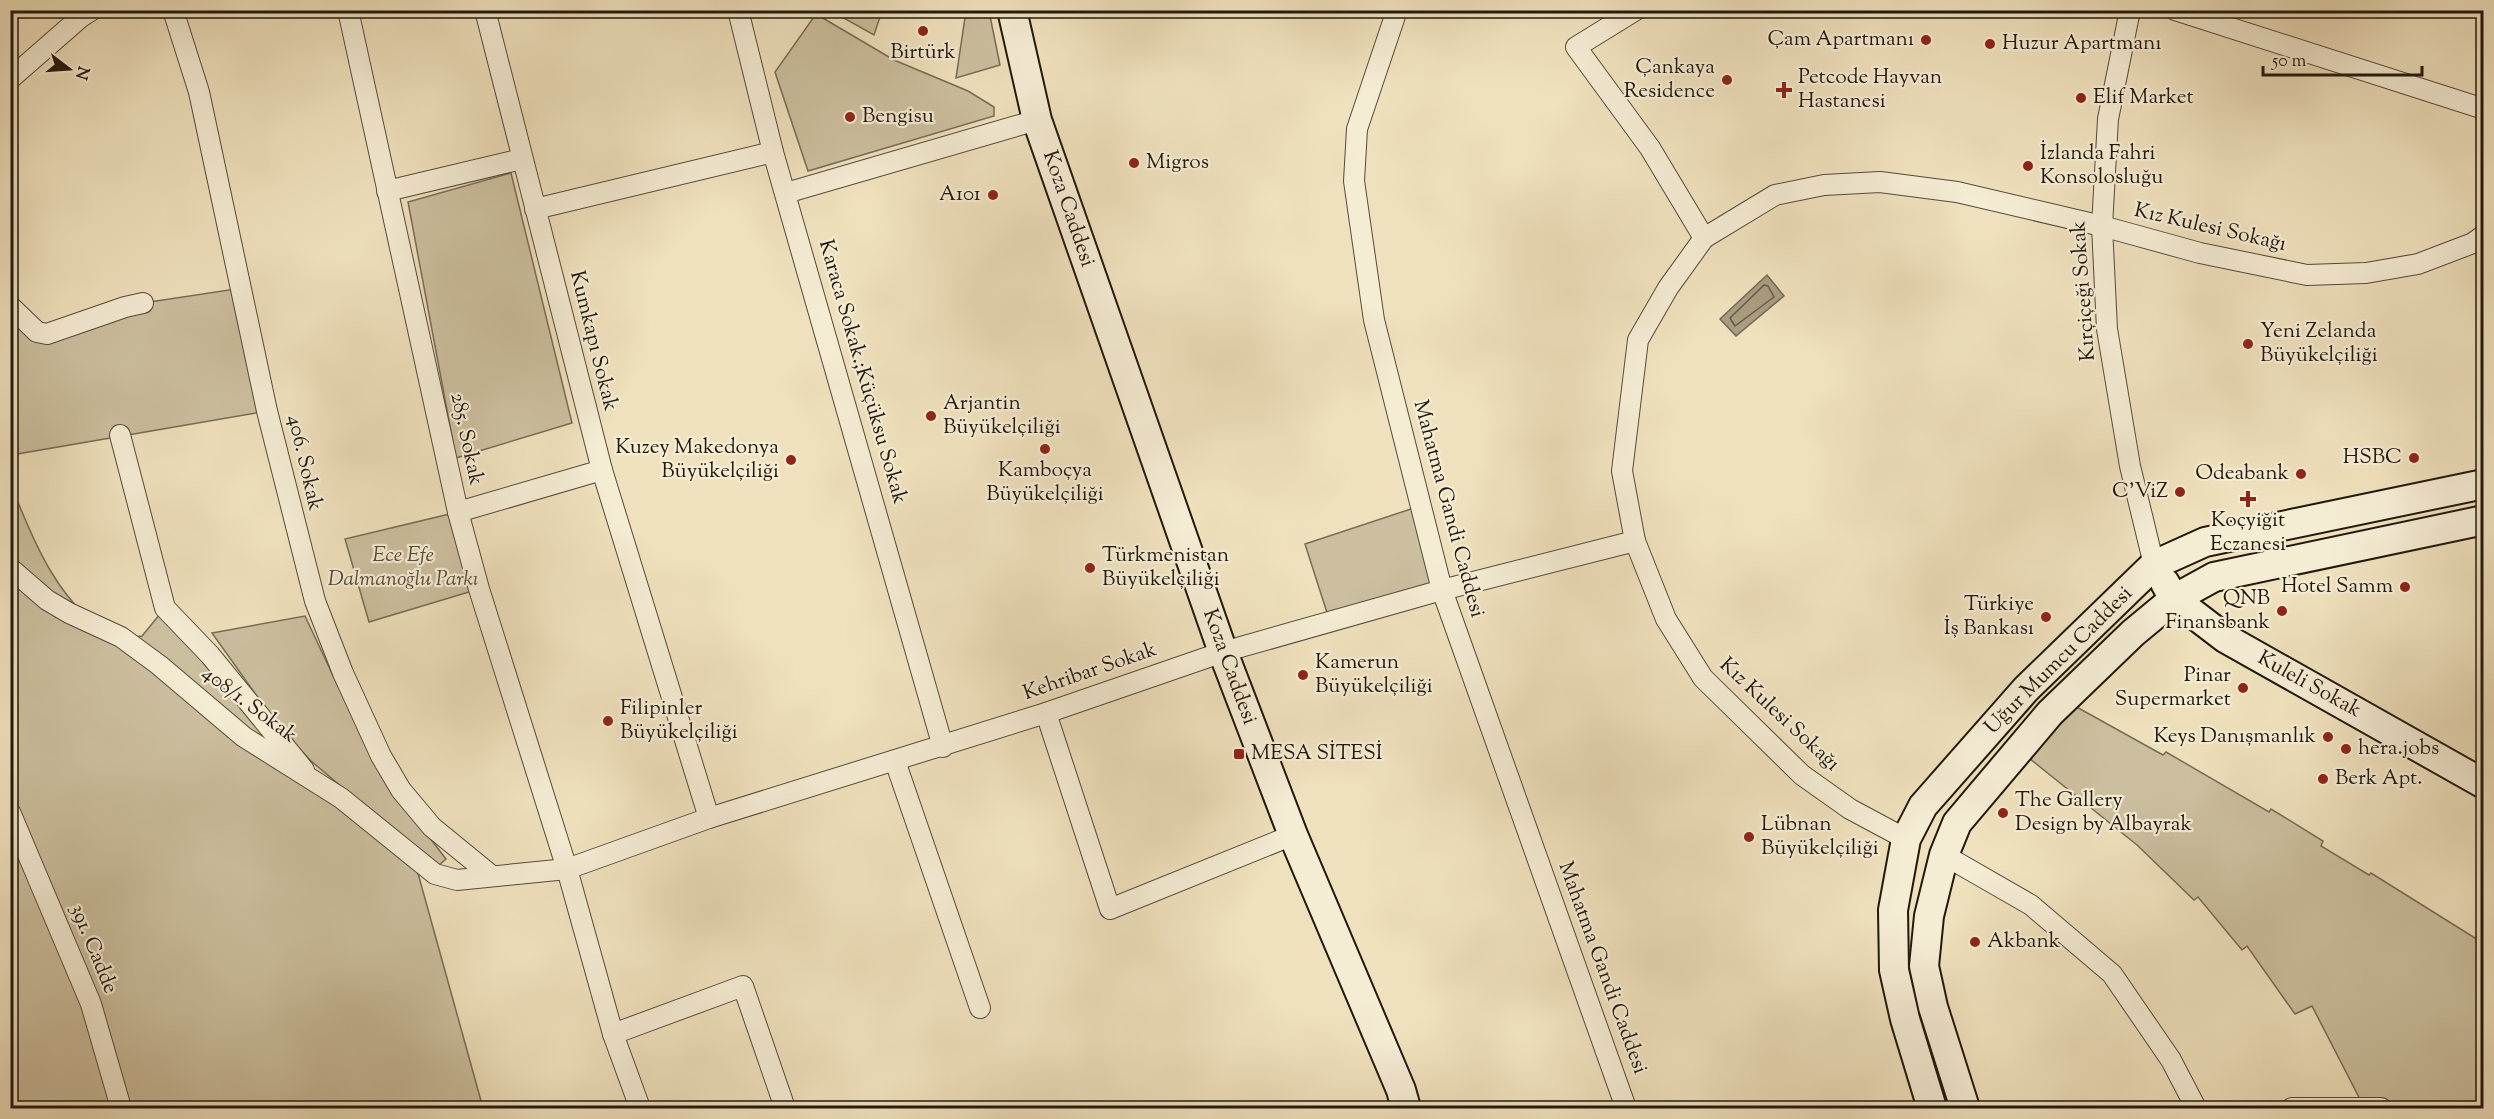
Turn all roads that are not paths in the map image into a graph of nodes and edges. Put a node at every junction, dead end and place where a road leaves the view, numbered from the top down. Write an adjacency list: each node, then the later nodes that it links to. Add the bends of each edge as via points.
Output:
1 (92, 10): 11 (street)
2 (173, 10): 46 (street, 406. Sokak, via 200,92 267,411 315,601 343,673 401,790 432,827)
3 (348, 10): 16 (street, 285. Sokak)
4 (485, 10): 15 (street, Kumkapı Sokak)
5 (738, 10): 14 (street, Karaca Sokak.;Küçüksu Sokak)
6 (1012, 10): 13 (main road, Koza Caddesi)
7 (1397, 10): 32 (street, Mahatma Gandi Caddesi, via 1357,129 1354,181 1374,320)
8 (1636, 10): 21 (street, via 1576,47 1650,148)
9 (2130, 10): 19 (street, Kırçiçeği Sokak, via 2108,119)
10 (2175, 10): 12 (street)
11 (11, 76)
12 (2484, 110)
13 (1036, 120): 17 (street); 34 (main road, Koza Caddesi)
14 (773, 152): 17 (street, Karaca Sokak.;Küçüksu Sokak); 18 (street)
15 (522, 159): 16 (street); 18 (street, Kumkapı Sokak)
16 (387, 191): 27 (street, 285. Sokak)
17 (786, 193): 36 (street, Karaca Sokak.;Küçüksu Sokak)
18 (535, 209): 25 (street, Kumkapı Sokak)
19 (2102, 226): 20 (street, Kız Kulesi Sokağı, via 2200,253 2307,275 2366,273 2418,264); 21 (street, Kız Kulesi Sokağı, via 1957,192 1880,182 1824,185 1776,195); 30 (street, Kırçiçeği Sokak, via 2107,329 2130,466)
20 (2484, 236)
21 (1704, 237): 29 (street, Kız Kulesi Sokağı, via 1638,340 1622,471)
22 (143, 303): 23 (street, via 47,334 37,332)
23 (10, 306)
24 (120, 435): 38 (street, via 165,608 210,655)
25 (602, 470): 27 (street); 41 (street, Kumkapı Sokak)
26 (2484, 484): 30 (main road, Uğur Mumcu Caddesi, via 2205,542)
27 (458, 512): 45 (street, 285. Sokak, via 478,589)
28 (2484, 520): 33 (main road, Uğur Mumcu Caddesi, via 2214,577)
29 (1635, 541): 32 (street, Kehribar Sokak); 43 (street, Kız Kulesi Sokağı, via 1666,619 1702,678 1802,775 1850,809)
30 (2154, 565): 33 (main road, Kuleli Sokak); 43 (main road, Uğur Mumcu Caddesi, via 2026,688 1923,806)
31 (10, 568): 38 (street, 408/1. Sokak, via 69,614 121,638 243,736)
32 (1442, 590): 34 (street, Kehribar Sokak); 54 (street, Mahatma Gandi Caddesi)
33 (2174, 599): 39 (main road, Kuleli Sokak, via 2225,638); 44 (main road, Uğur Mumcu Caddesi, via 2050,713 1957,823)
34 (1223, 652): 35 (street, Kehribar Sokak); 42 (main road, Koza Caddesi)
35 (1046, 713): 36 (street, Kehribar Sokak); 42 (street, via 1110,909)
36 (943, 747): 37 (street, Kehribar Sokak)
37 (895, 761): 41 (street, Kehribar Sokak); 48 (street)
38 (311, 779): 47 (street, 408/1. Sokak, via 369,819 435,874)
39 (2484, 784)
40 (10, 812): 50 (street, 391. Cadde, via 91,1004)
41 (709, 818): 45 (street, Kehribar Sokak)
42 (1293, 835): 53 (main road, Koza Caddesi)
43 (1906, 839): 55 (main road, Uğur Mumcu Caddesi, via 1893,910 1894,970)
44 (1944, 855): 56 (main road, Uğur Mumcu Caddesi, via 1929,916 1924,966); 57 (street, via 2031,905 2112,974 2171,1060)
45 (567, 869): 46 (street, Kehribar Sokak); 49 (street, 285. Sokak)
46 (492, 876): 47 (street, Kehribar Sokak)
47 (457, 880)
48 (980, 1008)
49 (613, 1034): 51 (street, 285. Sokak); 52 (street, via 743,986)
50 (121, 1108)
51 (640, 1108)
52 (785, 1108)
53 (1406, 1108)
54 (1626, 1108)
55 (1932, 1108)
56 (1965, 1108)
57 (2196, 1108)
58 (2292, 1108): 59 (street)
59 (2381, 1108)

